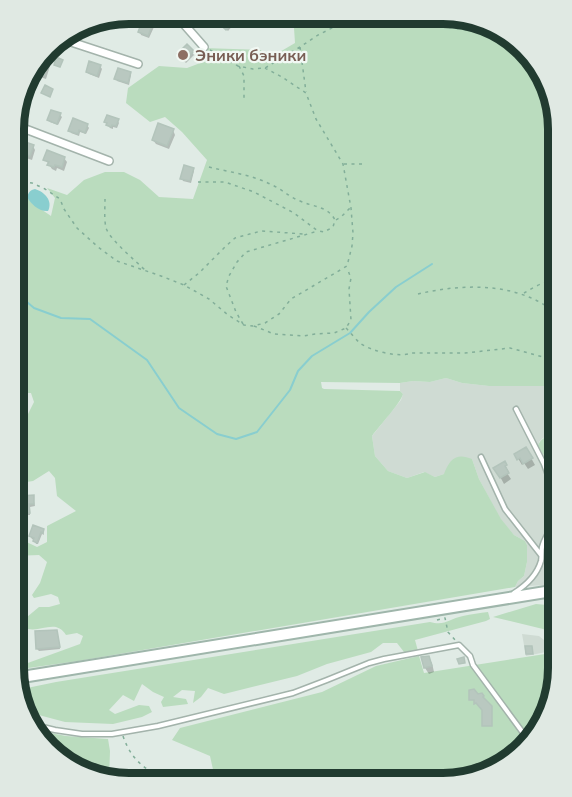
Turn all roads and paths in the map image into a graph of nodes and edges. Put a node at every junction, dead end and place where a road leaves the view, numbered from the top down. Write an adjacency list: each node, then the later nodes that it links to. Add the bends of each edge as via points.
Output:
1 (184, 24): 6 (street)
2 (360, 24): 7 (path, via 334,27)
3 (425, 24): 4 (path)
4 (483, 32)
5 (71, 42): 8 (street)
6 (204, 47): 9 (path)
7 (300, 47): 10 (path); 11 (path)
8 (138, 64)
9 (238, 66): 10 (path); 12 (path, via 244,76)
10 (265, 68): 11 (path)
11 (306, 93): 17 (path, via 316,119)
12 (244, 99)
13 (24, 128): 14 (street)
14 (96, 156): 15 (street); 16 (lane)
15 (109, 161)
16 (93, 164)
17 (343, 164): 18 (path); 23 (path)
18 (364, 164)
19 (205, 166): 24 (path, via 273,185 301,202 326,210)
20 (198, 182): 25 (path, via 225,182 254,192)
21 (24, 186): 28 (path, via 32,183 60,199 77,228 98,247 117,261)
22 (105, 199): 28 (path, via 106,228 113,241)
23 (351, 208): 24 (path); 27 (path, via 353,233)
24 (335, 220): 25 (path, via 333,227)
25 (318, 231): 26 (path)
26 (308, 234): 30 (path, via 261,231 235,238); 34 (path, via 246,252 237,262 226,286)
27 (347, 266): 35 (path, via 291,299 279,314); 36 (path, via 351,278 351,320)
28 (147, 271): 30 (path)
29 (548, 281): 32 (path)
30 (184, 285): 34 (path)
31 (418, 294): 32 (path, via 459,287 500,288)
32 (523, 294): 33 (path)
33 (548, 307)
34 (244, 325): 35 (path)
35 (254, 326): 36 (path, via 274,334 303,336)
36 (346, 328): 37 (path, via 362,345 404,356 510,348)
37 (548, 358)
38 (516, 409): 40 (lane)
39 (481, 457): 42 (lane, via 505,509)
40 (548, 475)
41 (548, 533): 42 (lane)
42 (541, 555): 44 (lane, via 532,577)
43 (548, 592): 44 (main road)
44 (505, 598): 47 (main road)
45 (437, 620): 46 (path, via 445,618 448,632)
46 (459, 645): 49 (lane, via 384,659 292,693); 50 (lane)
47 (25, 677)
48 (43, 727): 49 (lane, via 81,734)
49 (122, 732): 51 (path, via 130,752)
50 (524, 734)
51 (150, 772): 52 (path)
52 (129, 773)

